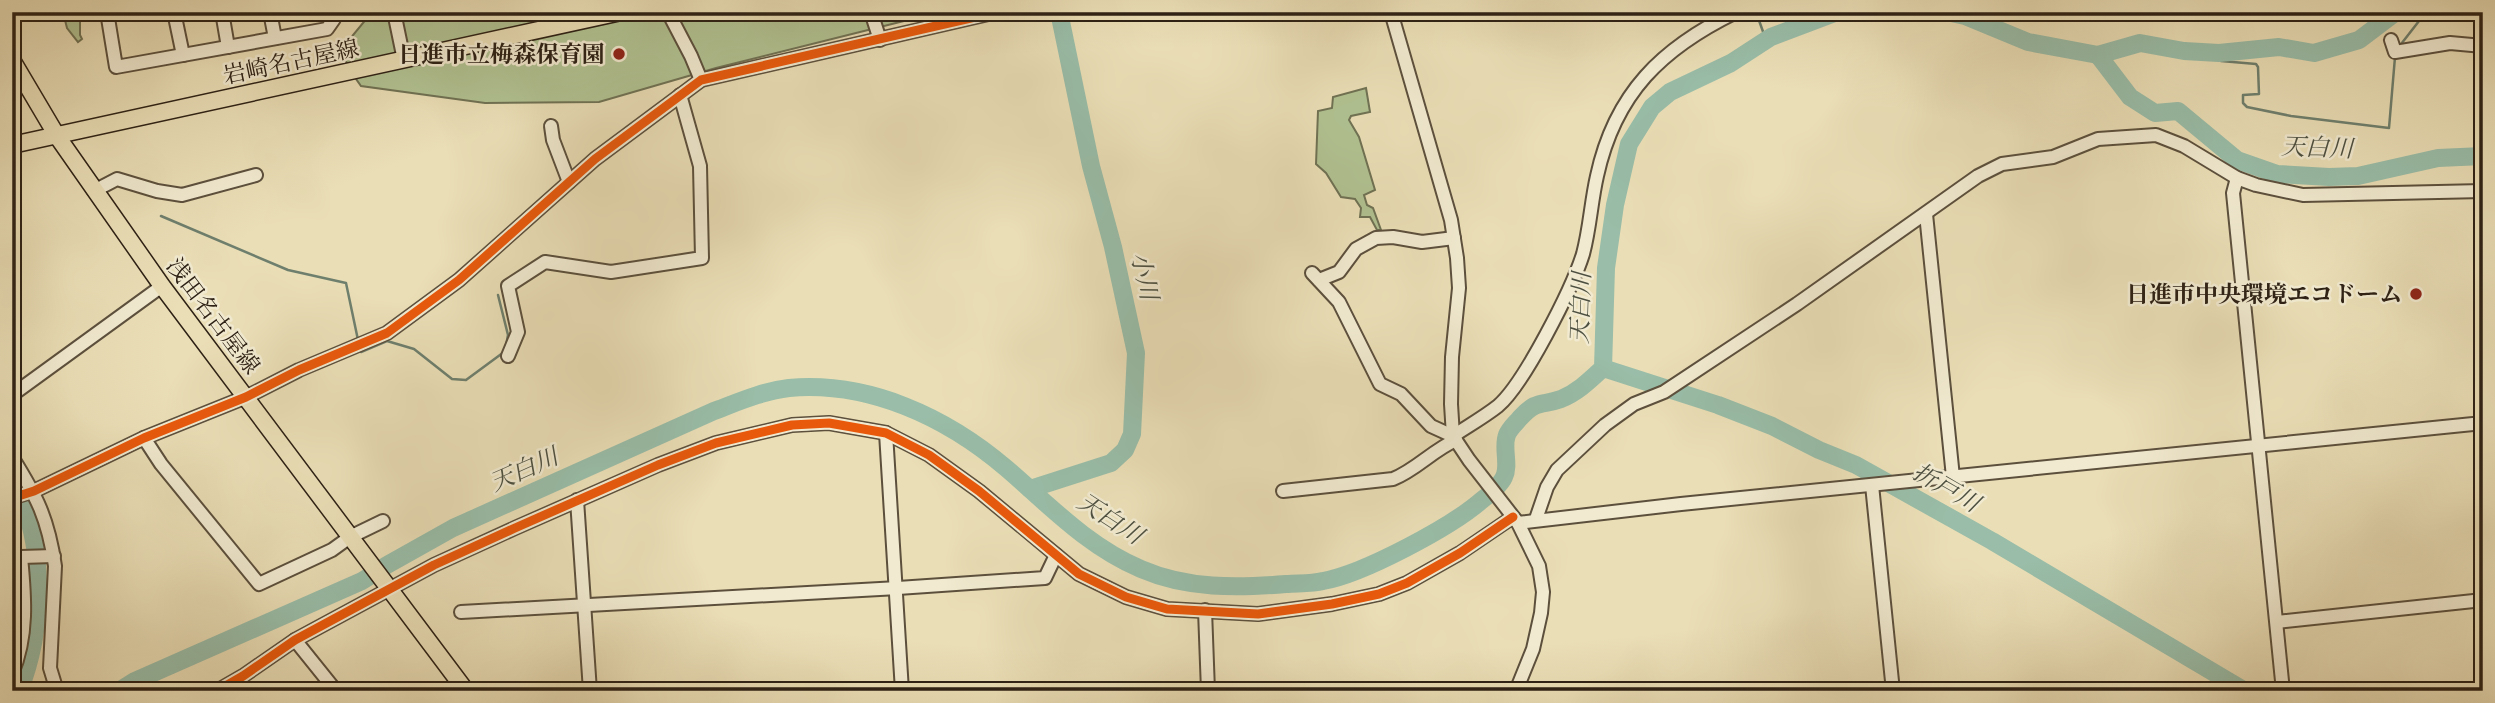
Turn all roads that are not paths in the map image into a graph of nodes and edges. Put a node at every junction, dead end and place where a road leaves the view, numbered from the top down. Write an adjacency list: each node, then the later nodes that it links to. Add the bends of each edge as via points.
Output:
1 (107, 12): 18 (street, via 116,67)
2 (174, 12): 18 (street)
3 (222, 12): 17 (street)
4 (270, 12): 13 (street)
5 (333, 12): 13 (street, via 327,29)
6 (394, 12): 20 (street)
7 (621, 12): 20 (main road, 岩崎名古屋線)
8 (668, 12): 21 (street)
9 (871, 12): 14 (street)
10 (998, 12): 14 (street)
11 (1391, 12): 32 (street)
12 (1735, 12): 40 (street, via 1668,53 1638,84 1619,113 1598,169 1577,272 1543,339 1509,394)
13 (275, 38): 17 (street)
14 (880, 40): 21 (street)
15 (2391, 40): 16 (street, via 2395,52 2451,43)
16 (2483, 46)
17 (228, 47): 18 (street)
18 (183, 55)
19 (12, 60): 24 (main road, 浅田名古屋線)
20 (404, 60): 24 (main road, 岩崎名古屋線)
21 (701, 80): 22 (street)
22 (680, 95): 28 (street); 34 (street, via 700,166 702,258 611,272 545,262 508,286 518,332)
23 (551, 127): 28 (street)
24 (57, 136): 25 (main road, 岩崎名古屋線); 29 (main road, 浅田名古屋線)
25 (12, 145)
26 (256, 174): 29 (street, via 182,195 117,179)
27 (2237, 177): 30 (street, via 2303,195); 31 (street, via 2156,135 2098,139 2053,157 2002,164); 41 (street, via 2233,193)
28 (569, 182): 36 (street, via 459,280 387,332)
29 (94, 191): 33 (main road, 浅田名古屋線)
30 (2483, 191)
31 (1926, 214): 43 (street); 50 (street, via 1797,304 1605,425 1557,470)
32 (1454, 238): 40 (street, via 1460,288 1452,357); 40 (street, via 1422,242 1376,238 1356,249 1339,272 1316,277 1339,302 1380,384 1401,394 1431,426)
33 (162, 286): 35 (street); 36 (main road, 浅田名古屋線)
34 (508, 356)
35 (12, 395)
36 (246, 397): 39 (street); 52 (main road, 浅田名古屋線)
37 (2483, 423): 41 (street)
38 (886, 433): 48 (street, via 829,422 765,430 716,443); 53 (street, via 929,455); 56 (street)
39 (144, 438): 45 (street); 52 (street, via 259,584)
40 (1455, 438): 46 (street, via 1393,479); 49 (street)
41 (2258, 446): 43 (street); 62 (street)
42 (12, 457): 45 (street)
43 (1953, 477): 44 (street)
44 (1872, 485): 50 (street); 73 (street)
45 (34, 491): 47 (street); 54 (street, via 47,520)
46 (1283, 491)
47 (13, 498)
48 (577, 500): 57 (street); 59 (street)
49 (1515, 520): 50 (street); 60 (street, via 1407,583 1379,594 1285,612); 72 (street, via 1539,566 1543,592 1533,649)
50 (1536, 520)
51 (383, 521): 52 (street)
52 (350, 537): 57 (main road, 浅田名古屋線)
53 (1056, 555): 56 (street, via 1045,578); 60 (street, via 1079,573 1126,597 1167,609)
54 (54, 556): 55 (street); 65 (street, via 51,675)
55 (17, 559): 64 (street, via 25,597 24,634)
56 (898, 589): 59 (street); 70 (street)
57 (390, 590): 63 (street); 68 (main road, 浅田名古屋線)
58 (2483, 600): 62 (street)
59 (586, 604): 61 (street); 69 (street)
60 (1205, 610): 71 (street)
61 (461, 612)
62 (2277, 622): 74 (street)
63 (295, 640): 66 (street); 67 (street)
64 (12, 674)
65 (57, 691)
66 (217, 691)
67 (336, 691)
68 (466, 691)
69 (590, 691)
70 (902, 691)
71 (1208, 691)
72 (1516, 691)
73 (1893, 691)
74 (2283, 691)

